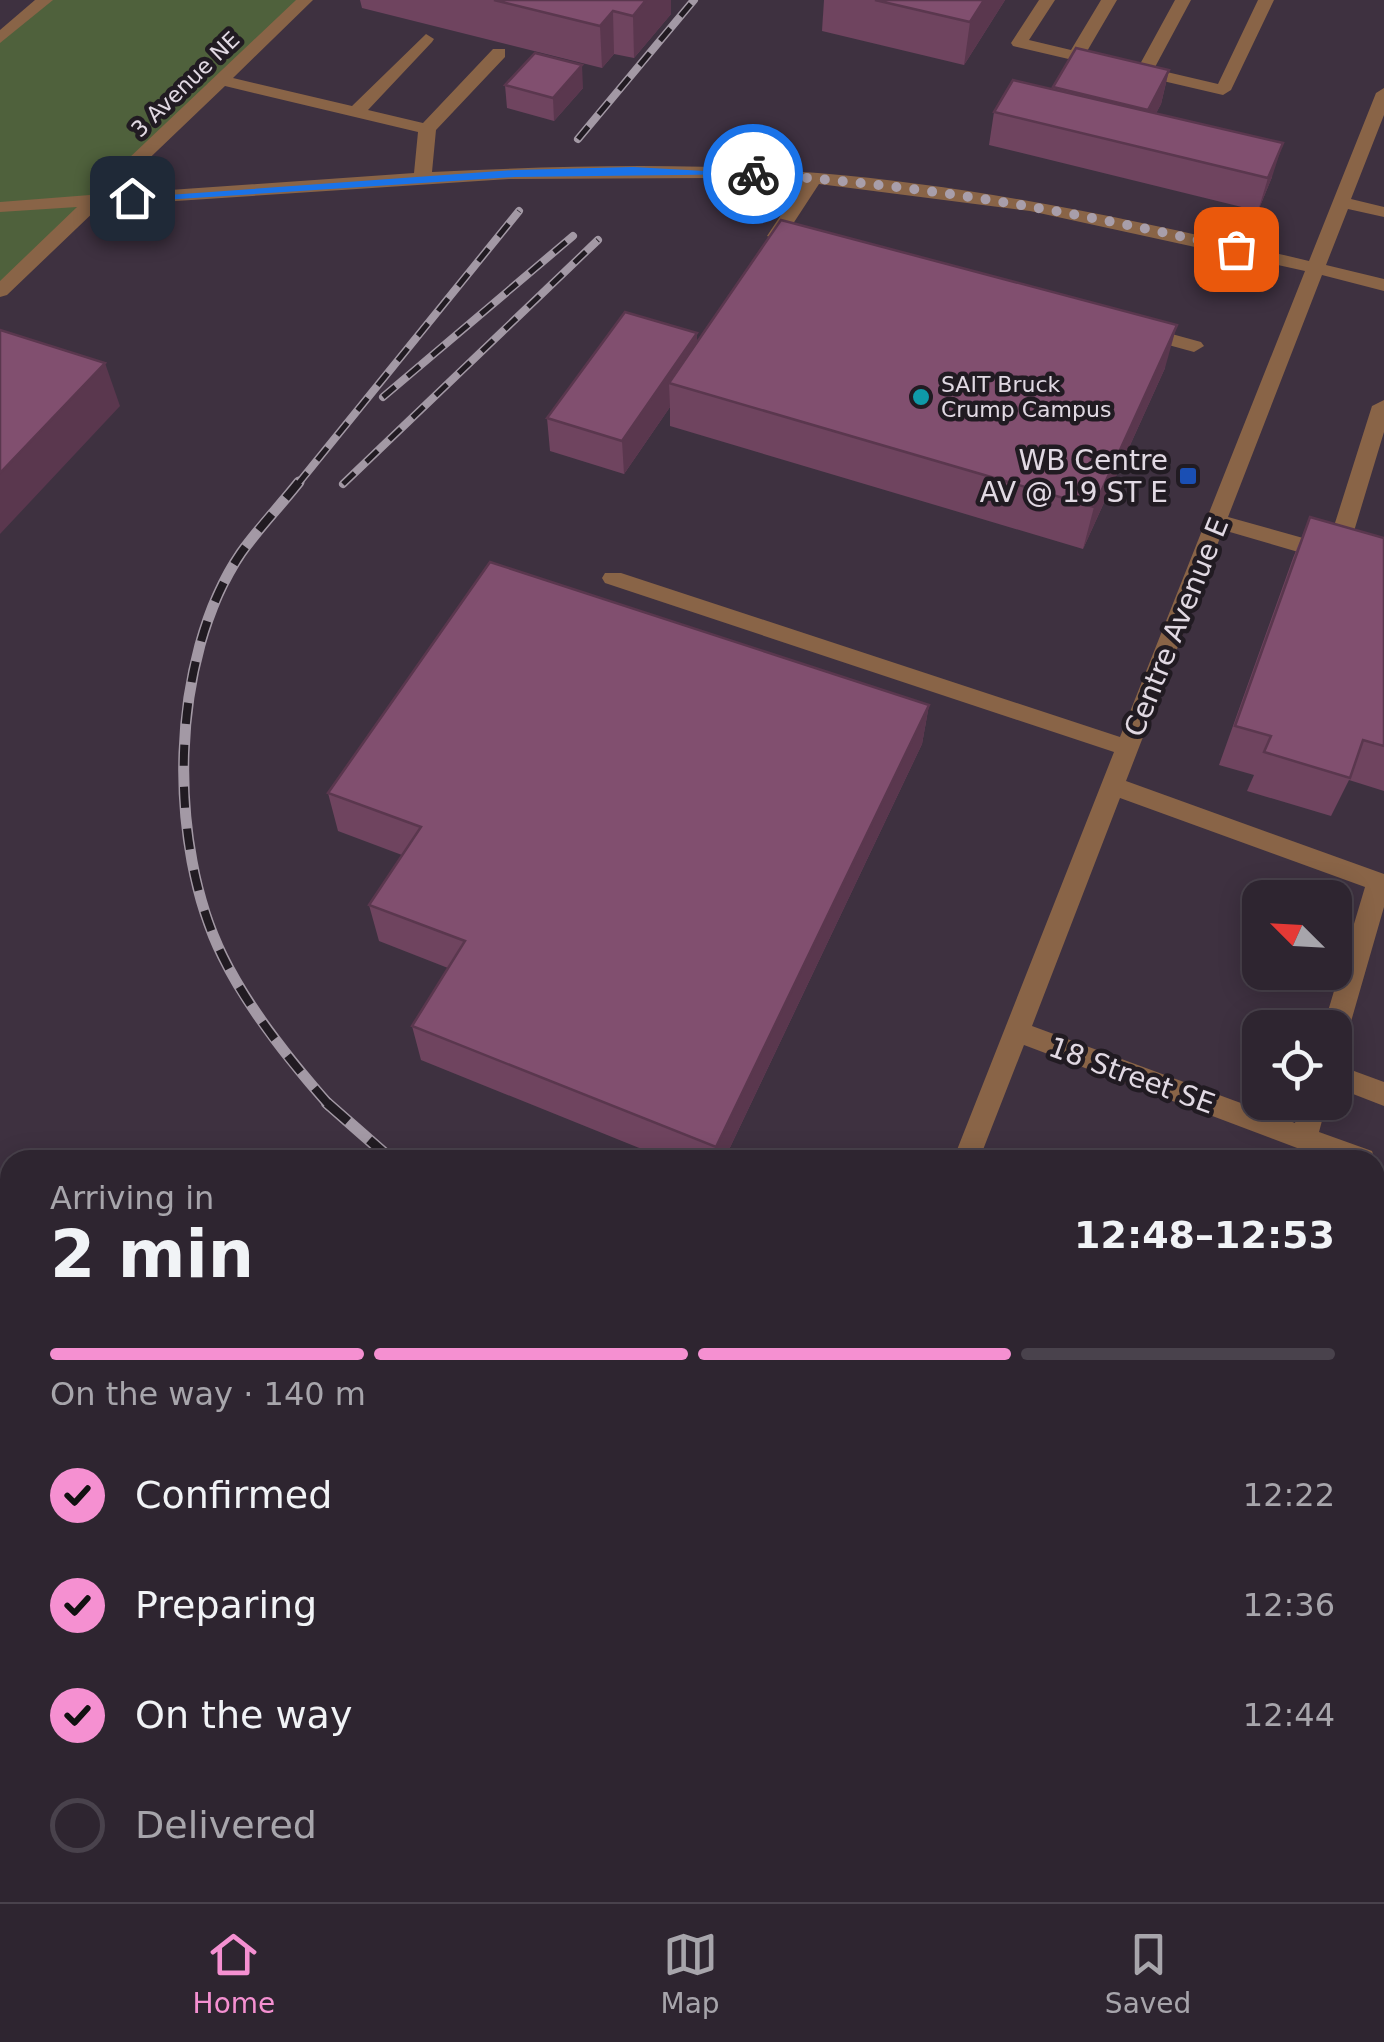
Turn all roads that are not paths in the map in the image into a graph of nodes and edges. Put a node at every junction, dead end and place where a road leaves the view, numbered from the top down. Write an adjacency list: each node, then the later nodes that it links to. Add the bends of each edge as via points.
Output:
1 (45, 0): 7 (street)
2 (305, 0): 12 (street, 3 Avenue NE)
3 (1047, 0): 10 (street, via 1019,43)
4 (1109, 0): 10 (street)
5 (1183, 0): 11 (street)
6 (1266, 0): 11 (street, via 1223,90)
7 (0, 38)
8 (426, 40): 14 (street)
9 (499, 53): 15 (street)
10 (1076, 56): 11 (street)
11 (1144, 72)
12 (222, 80): 14 (street); 18 (street, 3 Avenue NE)
13 (1384, 94): 19 (street, Centre Avenue E)
14 (356, 112): 15 (street)
15 (427, 129): 17 (street)
16 (814, 178): 17 (street, via 633,170); 22 (street, via 776,236); 23 (street, via 1009,201)
17 (422, 180): 18 (street)
18 (96, 201): 20 (street); 25 (street, 3 Avenue NE)
19 (1341, 202): 21 (street); 23 (street, Centre Avenue E)
20 (0, 207)
21 (1384, 212)
22 (814, 246)
23 (1315, 268): 24 (street); 29 (street, Centre Avenue E)
24 (1384, 285)
25 (0, 291)
26 (1118, 326): 27 (street)
27 (1194, 346)
28 (1382, 406): 30 (street)
29 (1218, 521): 30 (street); 33 (street, Centre Avenue E)
30 (1336, 555): 31 (street)
31 (1384, 569)
32 (613, 578): 33 (street)
33 (1128, 748): 34 (street, Centre Avenue E)
34 (1113, 786): 35 (street, via 1379,882); 36 (street, Centre Avenue E)
35 (1341, 1010)
36 (1016, 1032): 40 (street, 18 Street SE); 41 (street, Centre Avenue E)
37 (1352, 1082): 38 (street)
38 (1384, 1094)
39 (1309, 1120): 40 (street)
40 (1304, 1138): 42 (street, 18 Street SE)
41 (970, 1150)
42 (1336, 1150)

